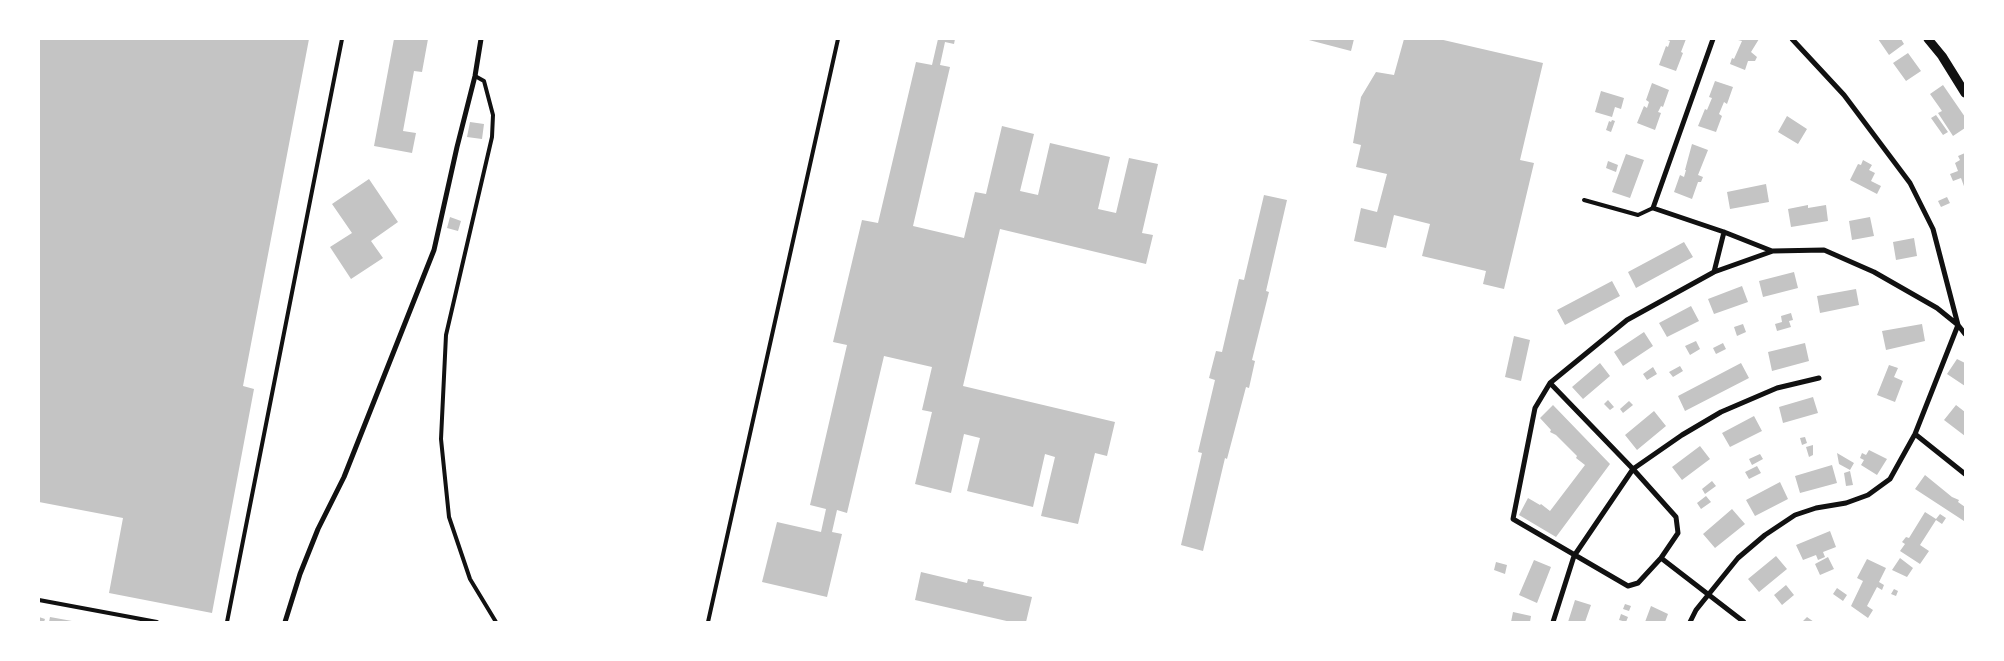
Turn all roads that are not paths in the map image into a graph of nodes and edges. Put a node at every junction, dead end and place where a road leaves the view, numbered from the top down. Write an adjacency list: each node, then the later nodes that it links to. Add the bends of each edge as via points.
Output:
1 (342, 39): 26 (lane)
2 (481, 39): 7 (street)
3 (838, 39): 29 (lane)
4 (1713, 39): 10 (street)
5 (1792, 39): 14 (street, via 1844,95 1910,184 1933,229)
6 (1928, 39): 8 (street)
7 (475, 76): 27 (street, via 434,250 344,477 318,529); 28 (lane, via 484,80 493,115 492,137 446,335 442,439 449,518 470,579)
8 (1965, 93)
9 (1584, 200): 10 (lane, via 1638,215)
10 (1653, 208): 11 (street)
11 (1724, 232): 12 (street); 13 (street)
12 (1773, 251): 13 (street); 14 (street, via 1824,250 1874,272 1938,308)
13 (1714, 272): 17 (street, via 1627,320)
14 (1958, 325): 15 (street); 18 (street)
15 (1965, 334)
16 (1819, 378): 19 (street, via 1776,388 1721,412)
17 (1550, 383): 19 (street); 21 (street, via 1535,408 1513,519)
18 (1915, 434): 20 (street); 23 (street, via 1890,480 1861,498 1795,515 1764,535 1738,558)
19 (1633, 469): 21 (street); 22 (street, via 1676,517 1678,533)
20 (1965, 474)
21 (1574, 556): 22 (street, via 1628,586 1638,583); 30 (street)
22 (1661, 558): 23 (street)
23 (1709, 594): 31 (street); 32 (street)
24 (39, 600): 25 (lane)
25 (157, 622)
26 (227, 622)
27 (285, 622)
28 (496, 622)
29 (708, 622)
30 (1553, 622)
31 (1690, 622)
32 (1744, 622)

